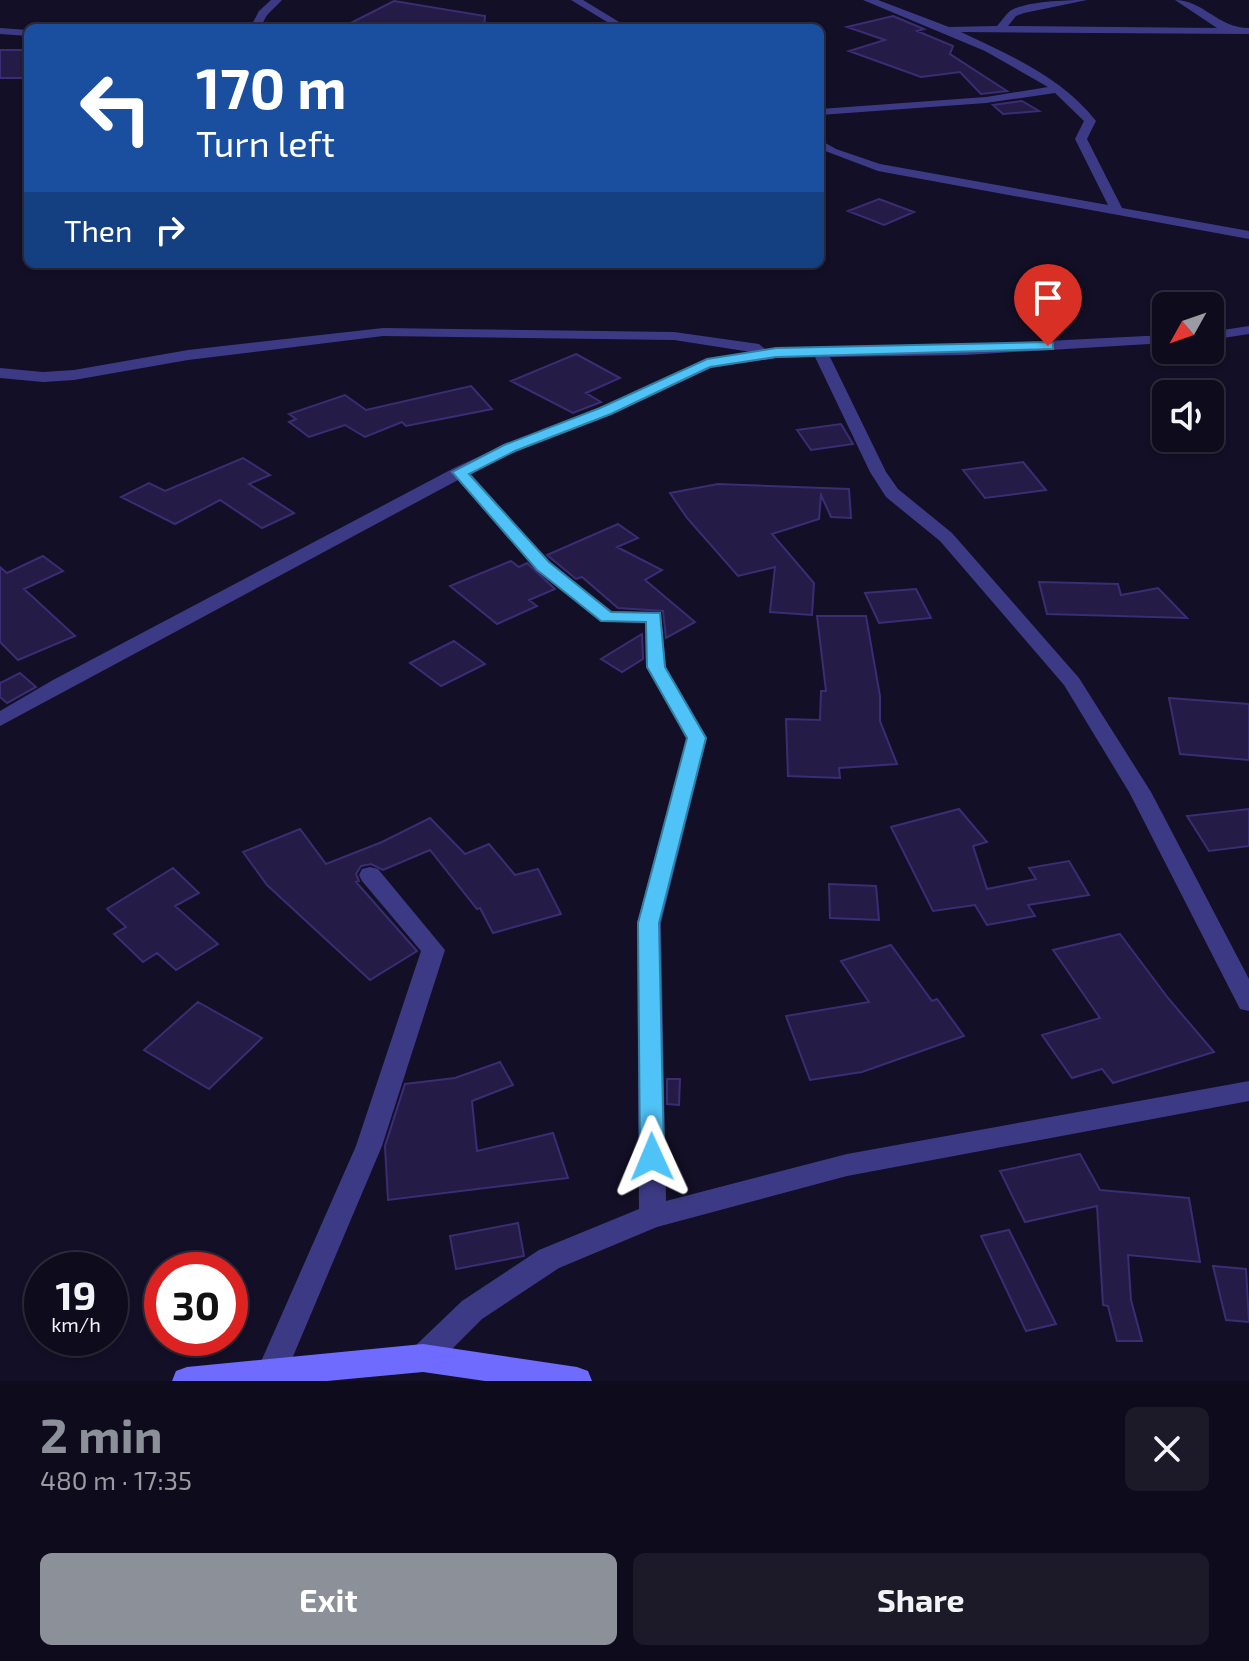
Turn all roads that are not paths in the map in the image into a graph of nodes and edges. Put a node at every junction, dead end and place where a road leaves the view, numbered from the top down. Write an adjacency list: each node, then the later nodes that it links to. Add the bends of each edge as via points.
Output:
1 (277, 0): 8 (street)
2 (576, 0): 9 (street)
3 (868, 0): 7 (street)
4 (1082, 0): 11 (street, via 1022,10)
5 (1180, 0): 12 (street)
6 (912, 2): 7 (street)
7 (915, 15): 10 (street)
8 (257, 24)
9 (617, 24)
10 (949, 29): 11 (street); 16 (street)
11 (1000, 29): 12 (street)
12 (1228, 30): 14 (street)
13 (0, 31): 15 (street)
14 (1249, 31)
15 (24, 33)
16 (1057, 89): 17 (street, via 986,100); 19 (street, via 1090,121 1081,139)
17 (824, 112)
18 (824, 147): 19 (street, via 878,167)
19 (1116, 209): 20 (street)
20 (1249, 235)
21 (1249, 330): 22 (street)
22 (1224, 334)
23 (1152, 340): 25 (street)
24 (776, 353): 25 (street); 26 (street, via 674,336 383,332 188,355 74,375); 27 (street, via 707,364)
25 (821, 354): 30 (street, via 892,493 946,537 1072,682 1140,792)
26 (0, 373)
27 (460, 472): 28 (street); 32 (street, via 543,566 607,617 654,617 656,667 697,738 649,923)
28 (0, 720)
29 (370, 875): 34 (street, via 433,950 369,1146)
30 (1249, 1002)
31 (1249, 1091): 32 (street, via 847,1165)
32 (653, 1216): 33 (street, via 549,1259 472,1310)
33 (423, 1358): 34 (main road); 36 (main road)
34 (271, 1377): 35 (main road)
35 (187, 1381)
36 (577, 1381)

